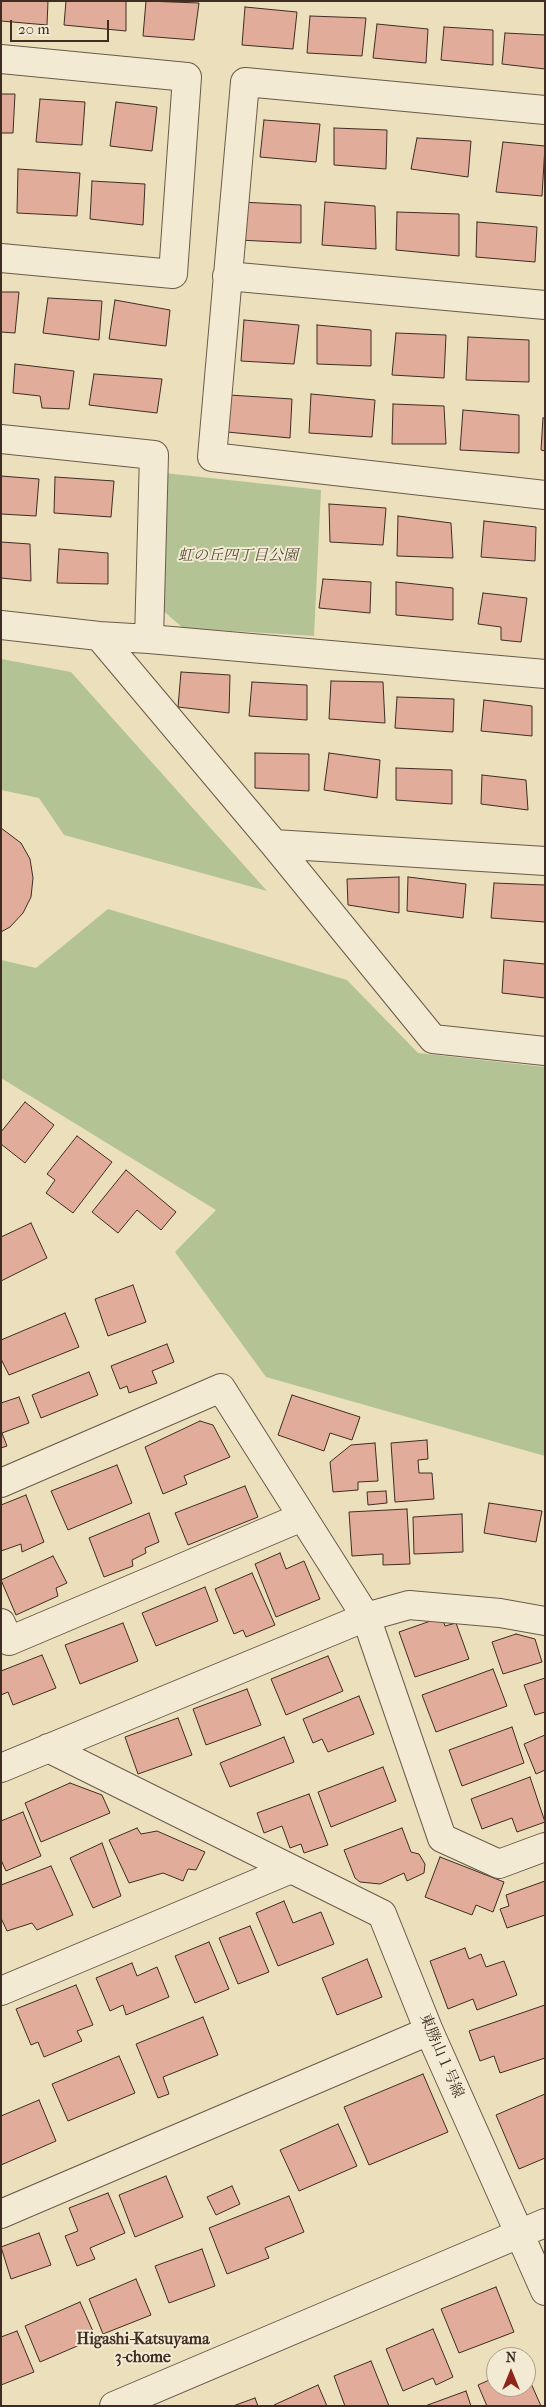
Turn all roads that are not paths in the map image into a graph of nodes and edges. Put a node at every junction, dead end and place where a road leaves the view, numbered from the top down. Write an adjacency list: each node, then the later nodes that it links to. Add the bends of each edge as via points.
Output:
1 (1, 59): 3 (street, via 187,77 173,274)
2 (545, 110): 4 (street, via 245,82)
3 (1, 258)
4 (227, 276): 5 (street); 7 (street, via 212,458)
5 (545, 304)
6 (1, 440): 10 (street, via 154,455)
7 (545, 495)
8 (1, 625): 9 (street)
9 (99, 636): 10 (street); 12 (street)
10 (149, 638): 11 (street)
11 (545, 674)
12 (274, 844): 13 (street); 14 (street, via 433,1039)
13 (545, 861)
14 (545, 1051)
15 (1, 1484): 16 (street, via 221,1388)
16 (302, 1517): 17 (street); 19 (street, via 9,1641)
17 (366, 1617): 18 (street, via 409,1605 500,1613); 20 (street); 22 (street, via 442,1838 499,1864)
18 (545, 1621)
19 (1, 1623)
20 (48, 1748): 21 (street); 23 (street, 東勝山１号線)
21 (1, 1768)
22 (545, 1847)
23 (291, 1869): 24 (street); 25 (street, 東勝山１号線, via 382,1914)
24 (1, 1991)
25 (430, 2031): 26 (street); 28 (street, 東勝山１号線)
26 (1, 2214)
27 (545, 2223): 28 (street)
28 (519, 2234): 29 (street, 東勝山１号線); 30 (street)
29 (545, 2291)
30 (114, 2406)

